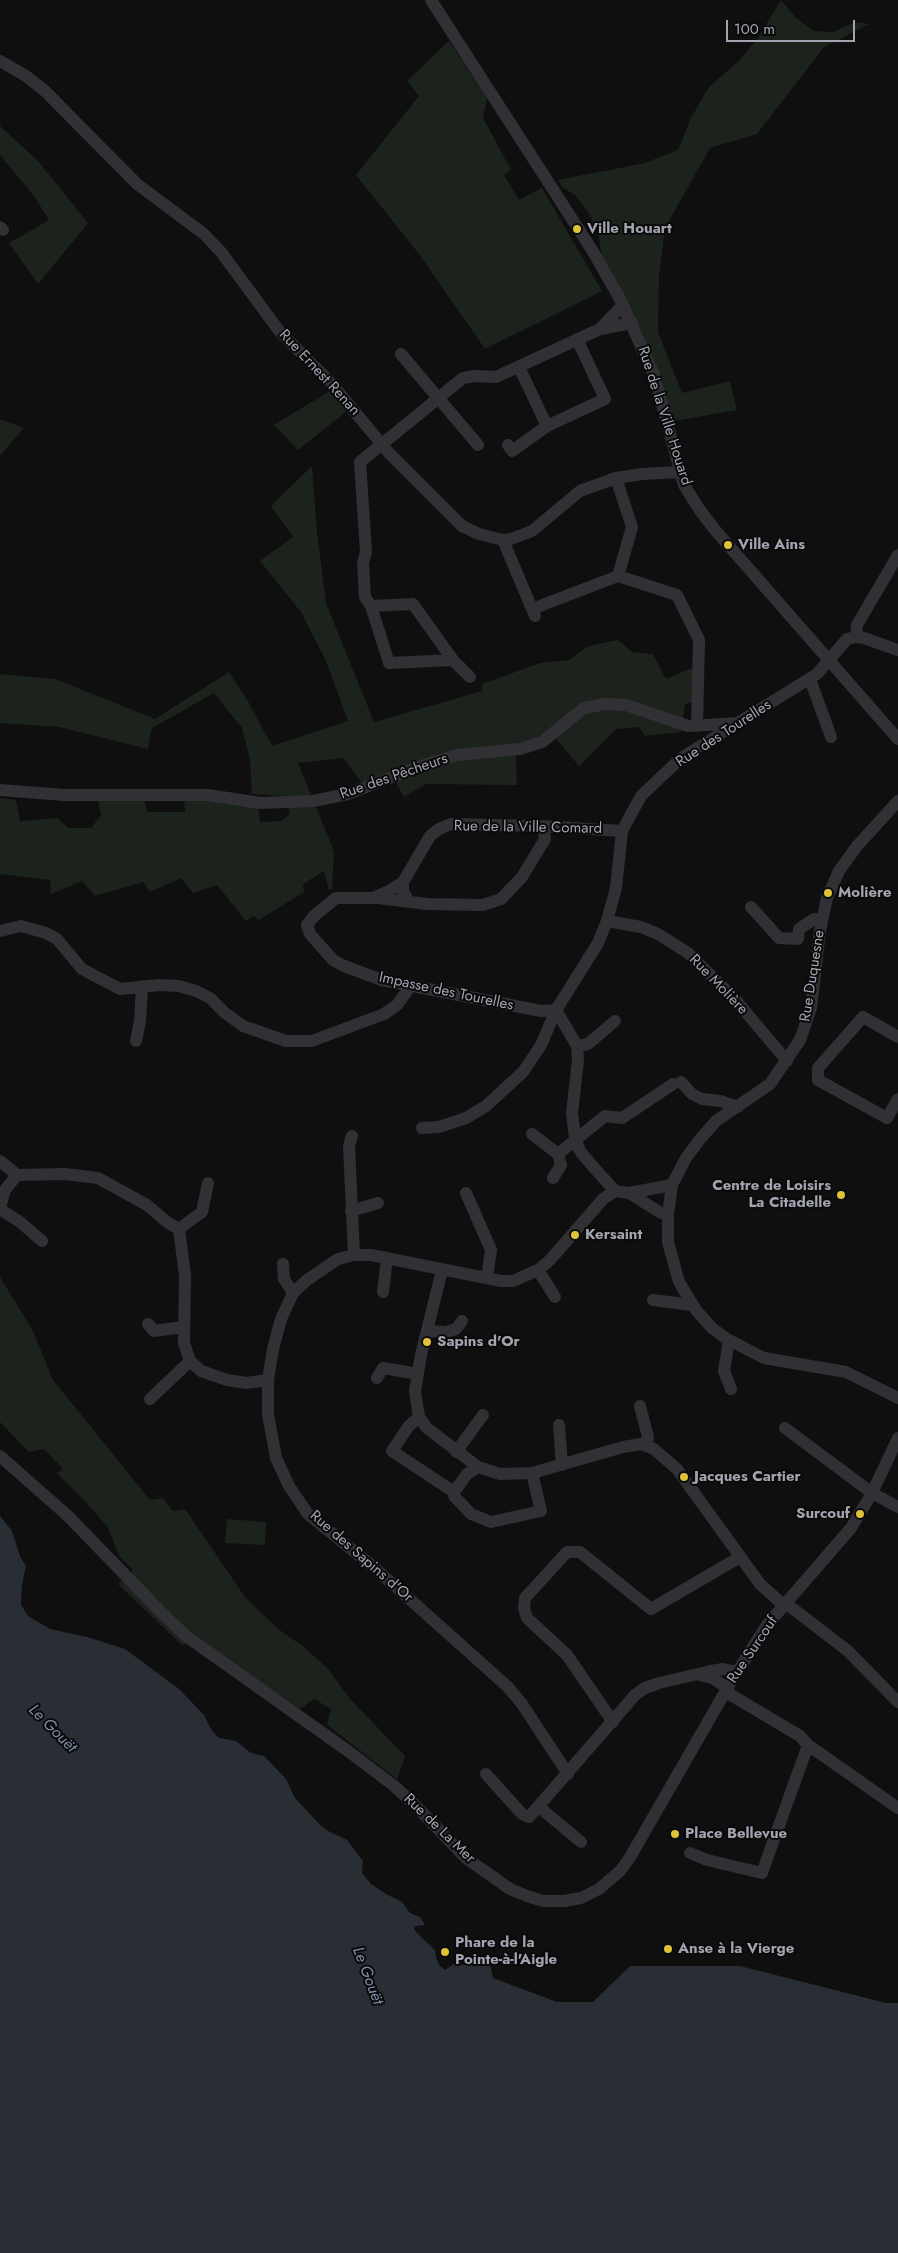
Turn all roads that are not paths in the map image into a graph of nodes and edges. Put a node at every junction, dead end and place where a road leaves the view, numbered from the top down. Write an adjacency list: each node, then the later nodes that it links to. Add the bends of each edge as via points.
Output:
1 (431, 0): 3 (street, Rue de la Ville Houard, via 592,250)
2 (0, 61): 11 (street, Rue Ernest Renan, via 45,91 137,184 186,219 221,252 280,332)
3 (623, 305): 4 (street, Rue de la Ville Houard); 5 (street)
4 (632, 323): 5 (street); 14 (street, Rue de la Ville Houard, via 654,375)
5 (600, 329): 6 (street)
6 (578, 339): 8 (street); 10 (street, via 605,399)
7 (401, 354): 9 (street)
8 (519, 367): 9 (street, via 496,377 463,378); 10 (street)
9 (438, 399): 11 (street); 12 (street)
10 (547, 426): 13 (street, via 512,451)
11 (384, 445): 16 (street, Rue Ernest Renan, via 454,520 479,534); 19 (street, via 360,462 366,552 363,563 365,597)
12 (478, 445)
13 (508, 445)
14 (681, 472): 15 (street); 23 (street, Rue de la Ville Houard, via 684,485 715,530)
15 (616, 478): 16 (street, via 580,491 532,531); 18 (street, via 632,527)
16 (503, 540): 18 (street, via 534,613)
17 (898, 555): 20 (street, via 858,625)
18 (618, 576): 27 (street, via 677,595 699,640)
19 (371, 606): 22 (street, via 413,604); 22 (street, via 389,663)
20 (856, 637): 21 (street); 23 (street, Rue des Tourelles, via 847,640)
21 (898, 650)
22 (453, 660): 24 (street)
23 (828, 661): 25 (street, Rue des Tourelles); 29 (street, Rue de la Ville Houard)
24 (470, 677)
25 (810, 679): 26 (street, Rue des Tourelles); 28 (street)
26 (740, 723): 27 (street, Rue des Pêcheurs); 34 (street, Rue des Tourelles, via 681,758 641,796)
27 (696, 726): 30 (street, Rue des Pêcheurs, via 626,705 584,708 542,742 520,749 458,755 348,794 313,801 260,803 208,796 64,795)
28 (831, 737)
29 (898, 739)
30 (0, 790)
31 (898, 801): 41 (street, Rue Duquesne, via 839,871)
32 (539, 826): 33 (street, Rue de la Ville Comard); 35 (street); 36 (street, Rue de la Ville Comard, via 451,824 439,828 430,836)
33 (570, 828): 34 (street, Rue de la Ville Comard); 35 (street)
34 (622, 831): 42 (street, Rue des Tourelles, via 616,888)
35 (545, 839): 39 (street, via 522,877 501,899 483,905)
36 (403, 882): 38 (street, Rue de la Ville Comard); 39 (street, via 403,891)
37 (336, 898): 38 (street, Rue de la Ville Comard); 45 (street, Impasse des Tourelles, via 307,925 310,934 333,960 344,966)
38 (373, 898): 39 (street)
39 (409, 902)
40 (751, 907): 41 (street, Rue Duquesne, via 779,938 798,939 800,929 814,919)
41 (822, 919): 51 (street, Rue Duquesne, via 811,1008 800,1040)
42 (607, 921): 46 (street, Rue des Tourelles, via 598,943); 51 (street, Rue Molière, via 658,934 688,953 734,998)
43 (0, 931): 44 (street, via 21,926 35,928 57,939 82,969 109,984 120,989)
44 (142, 986): 45 (street, via 179,986 196,990 243,1026 266,1036 299,1043 384,1014 397,1006); 49 (street)
45 (410, 987): 46 (street, Impasse des Tourelles, via 541,1011)
46 (556, 1010): 50 (street); 54 (street, Rue des Tourelles, via 541,1045 523,1072 486,1106 466,1118 438,1127)
47 (615, 1021): 50 (street, via 588,1044)
48 (898, 1036): 52 (street, via 863,1017 818,1068 818,1080 887,1118)
49 (136, 1041)
50 (577, 1046): 57 (street, via 572,1113)
51 (787, 1061): 53 (street, Rue Duquesne, via 770,1084)
52 (898, 1099)
53 (738, 1107): 57 (street, via 702,1098 677,1083 622,1118 605,1116); 63 (street, Rue Duquesne, via 716,1121 700,1138)
54 (422, 1128)
55 (532, 1134): 58 (street)
56 (352, 1136): 69 (street, via 349,1146)
57 (575, 1138): 58 (street); 64 (street, via 580,1151)
58 (558, 1154): 61 (street, via 560,1165)
59 (0, 1161): 60 (street)
60 (17, 1175): 68 (street, via 5,1190); 71 (street, via 66,1174 98,1178 147,1205)
61 (552, 1178)
62 (208, 1183): 71 (street, via 202,1212)
63 (672, 1185): 66 (street); 70 (street, Rue Duquesne)
64 (615, 1190): 66 (street); 77 (street, Rue des Sapins d'Or, via 598,1204)
65 (466, 1193): 78 (street, via 491,1250)
66 (629, 1193): 70 (street)
67 (378, 1203): 69 (street)
68 (0, 1208): 72 (street)
69 (351, 1211): 73 (street)
70 (668, 1214): 83 (street, Rue Duquesne, via 672,1262)
71 (179, 1229): 86 (street, via 185,1276)
72 (42, 1241)
73 (354, 1255): 74 (street, Rue des Sapins d'Or); 80 (street, Rue des Sapins d'Or, via 322,1268)
74 (387, 1258): 76 (street, Rue des Sapins d'Or); 79 (street)
75 (283, 1264): 80 (street, via 284,1279)
76 (442, 1270): 78 (street, Rue des Sapins d'Or); 87 (street)
77 (538, 1270): 78 (street, Rue des Sapins d'Or, via 513,1281); 81 (street)
78 (487, 1278)
79 (383, 1292)
80 (293, 1294): 92 (street, Rue des Sapins d'Or, via 281,1319)
81 (555, 1297)
82 (653, 1300): 83 (street)
83 (692, 1304): 88 (street, Rue Duquesne, via 712,1328)
84 (462, 1322): 87 (street, via 456,1329 446,1332)
85 (148, 1324): 86 (street, via 154,1331)
86 (183, 1327): 89 (street)
87 (427, 1331): 90 (street)
88 (729, 1340): 93 (street, via 724,1370); 94 (street, Rue Duquesne, via 764,1358 856,1375)
89 (190, 1361): 92 (street, via 202,1372 227,1380 246,1383); 95 (street)
90 (418, 1374): 91 (street, via 383,1368); 98 (street, via 415,1391)
91 (377, 1378)
92 (268, 1380): 120 (street, Rue des Sapins d'Or, via 268,1414 276,1458 288,1486 308,1514 378,1570 508,1687)
93 (731, 1389)
94 (898, 1398)
95 (150, 1399)
96 (640, 1406): 102 (street, via 648,1437)
97 (483, 1415): 103 (street)
98 (419, 1417): 103 (street); 108 (street, via 392,1451)
99 (559, 1425): 105 (street)
100 (785, 1428): 109 (street)
101 (898, 1438): 109 (street, Rue Surcouf)
102 (646, 1445): 105 (street, via 622,1446); 111 (street, via 662,1454 677,1469)
103 (456, 1452): 106 (street)
104 (0, 1456): 125 (street, Rue de La Mer, via 68,1516 186,1636 393,1785 458,1851 510,1889 543,1901 564,1901 582,1898 599,1889)
105 (562, 1465): 107 (street)
106 (478, 1468): 107 (street, via 500,1474); 108 (street, via 467,1474)
107 (532, 1473): 108 (street, via 541,1511 491,1522 471,1514)
108 (454, 1492)
109 (872, 1493): 110 (street); 112 (street, Rue Surcouf, via 851,1528)
110 (898, 1507)
111 (740, 1557): 112 (street, via 760,1584); 117 (street, via 651,1610 580,1552 567,1552 525,1598 527,1618 567,1655)
112 (786, 1604): 113 (street, Rue Surcouf, via 767,1626); 116 (street, via 848,1651)
113 (737, 1672): 114 (street, via 724,1669); 115 (street, Rue Surcouf)
114 (700, 1674): 115 (street, via 712,1678); 117 (street, via 645,1688)
115 (726, 1690): 118 (street, via 800,1736); 125 (street, Rue Surcouf, via 643,1837)
116 (898, 1702)
117 (613, 1722): 120 (street)
118 (808, 1745): 122 (street); 124 (street, via 762,1873)
119 (486, 1774): 121 (street, via 524,1816 530,1817)
120 (568, 1774): 121 (street)
121 (539, 1807): 123 (street)
122 (898, 1808)
123 (581, 1842)
124 (690, 1854)
125 (620, 1871)

